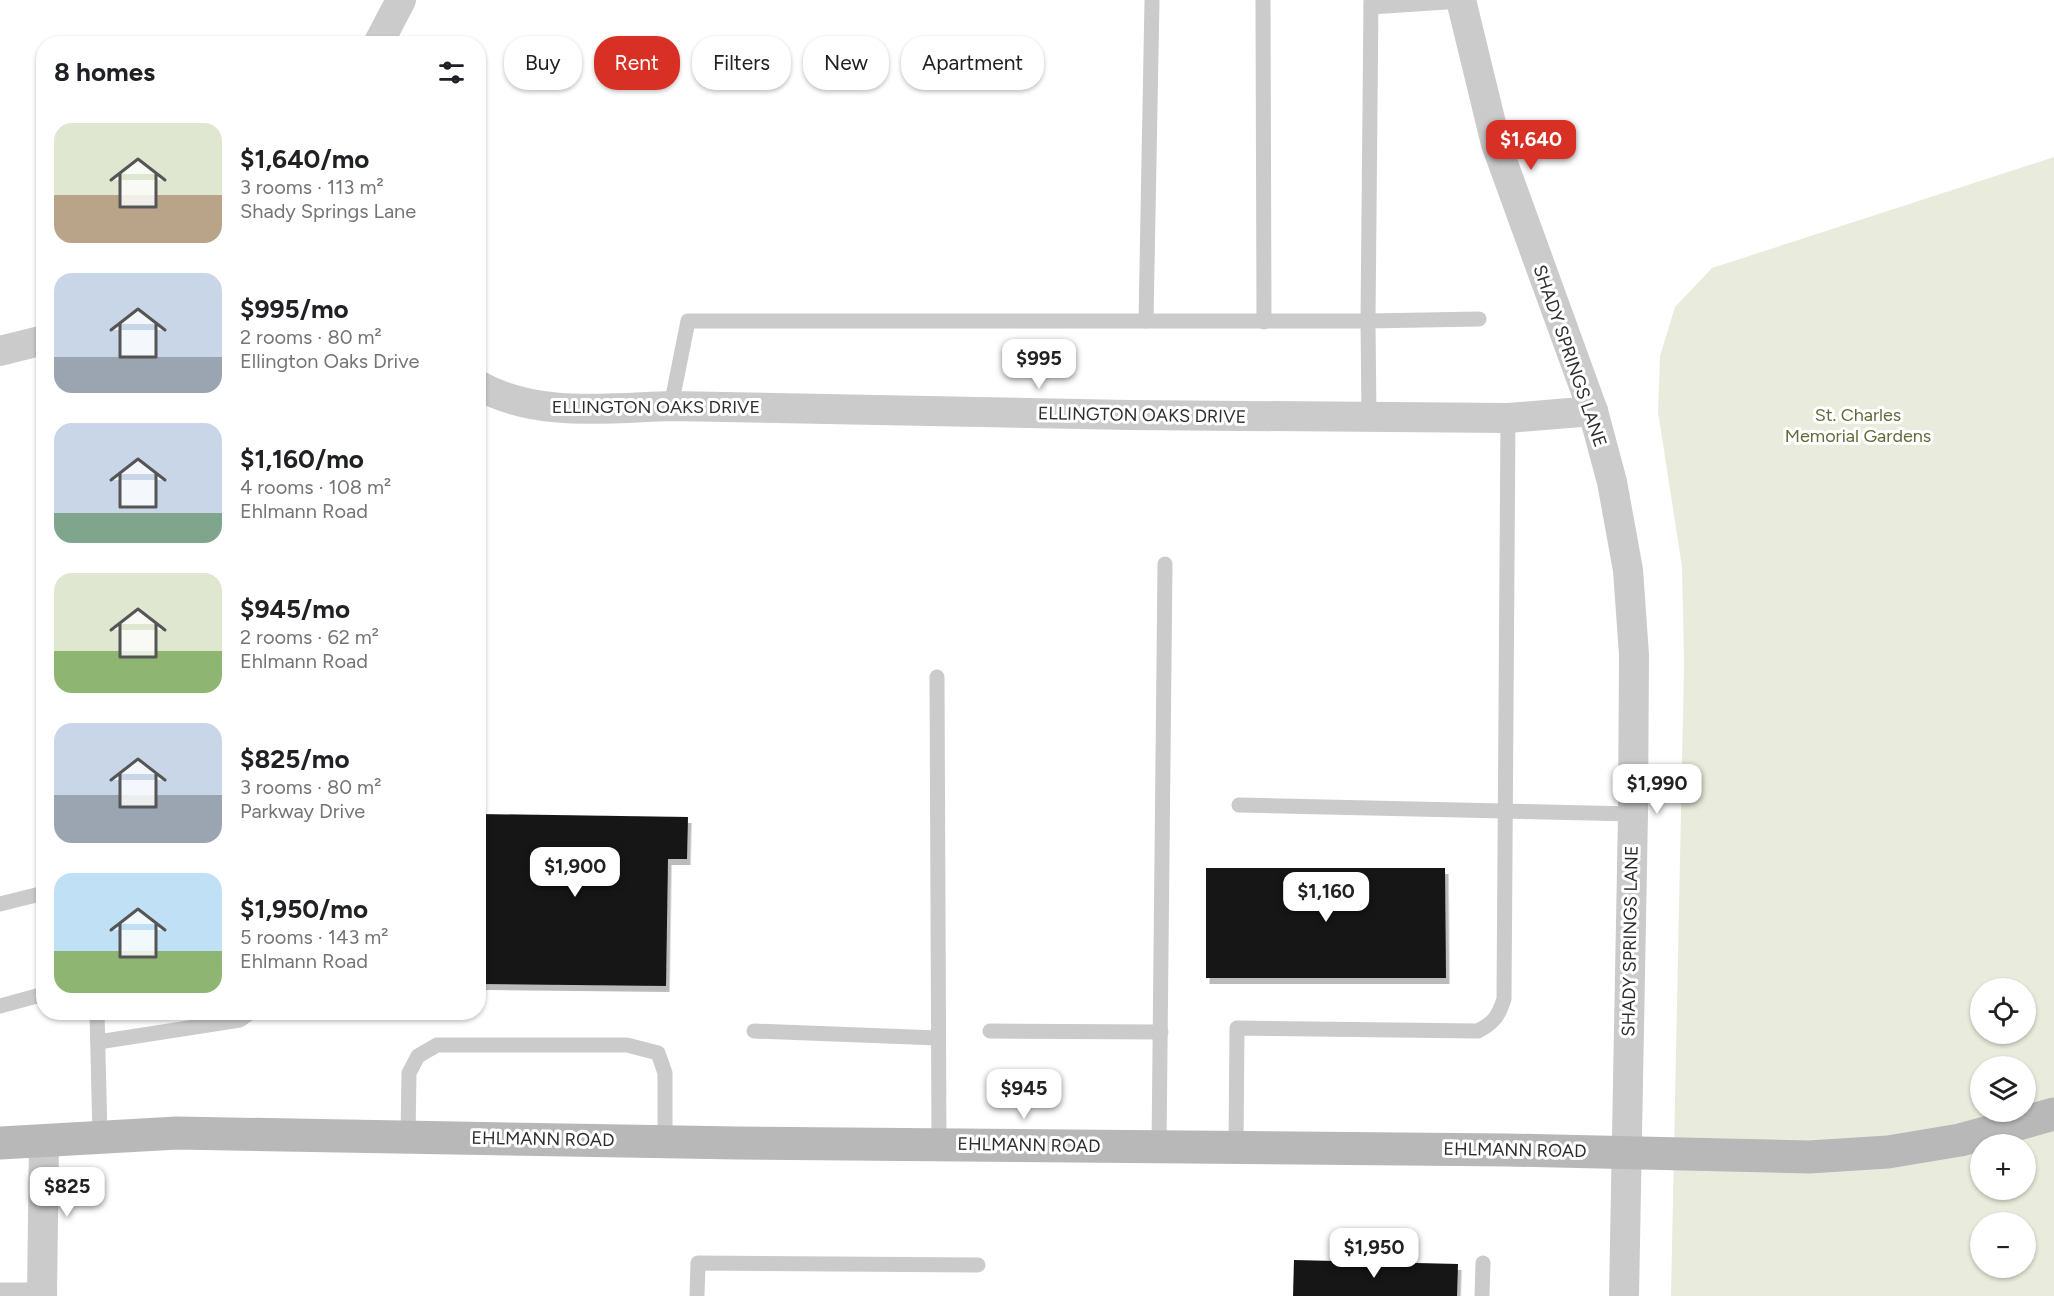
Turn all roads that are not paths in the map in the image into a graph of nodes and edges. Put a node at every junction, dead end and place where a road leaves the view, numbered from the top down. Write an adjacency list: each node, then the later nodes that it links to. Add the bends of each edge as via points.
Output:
1 (400, 0): 6 (street)
2 (1152, 0): 8 (lane)
3 (1263, 0): 10 (lane)
4 (1462, 0): 5 (lane); 15 (street, SHADY SPRINGS LANE, via 1496,144)
5 (1371, 4): 9 (lane)
6 (382, 36)
7 (1479, 319): 9 (lane)
8 (1146, 321): 10 (lane); 14 (lane, via 688,321)
9 (1368, 321): 10 (lane); 16 (lane)
10 (1264, 322)
11 (36, 342): 12 (street)
12 (0, 351)
13 (486, 388): 14 (street, ELLINGTON OAKS DRIVE, via 536,406)
14 (671, 406): 16 (street, ELLINGTON OAKS DRIVE)
15 (1593, 411): 17 (street, ELLINGTON OAKS DRIVE); 22 (street, SHADY SPRINGS LANE, via 1612,482 1628,570 1634,655)
16 (1370, 417): 17 (street, ELLINGTON OAKS DRIVE)
17 (1508, 418): 21 (lane)
18 (1165, 564): 31 (lane)
19 (936, 678): 32 (lane)
20 (1239, 805): 21 (lane)
21 (1506, 811): 22 (lane); 42 (lane, via 1504,999 1491,1024 1478,1031 1237,1028)
22 (1633, 814): 43 (street, SHADY SPRINGS LANE)
23 (36, 895): 24 (lane)
24 (0, 904)
25 (36, 996): 26 (lane)
26 (0, 1006)
27 (97, 1020): 33 (lane)
28 (240, 1020): 33 (lane)
29 (754, 1031): 32 (lane)
30 (990, 1031): 31 (lane)
31 (1161, 1032): 41 (lane)
32 (938, 1038): 40 (lane)
33 (98, 1042): 35 (lane)
34 (2054, 1114): 43 (street, EHLMANN ROAD, via 1960,1140 1888,1152 1809,1157)
35 (100, 1137): 36 (street, EHLMANN ROAD); 37 (street, EHLMANN ROAD)
36 (408, 1137): 38 (street, EHLMANN ROAD); 38 (lane, via 409,1073 418,1056 437,1045 627,1045 658,1053 665,1073)
37 (44, 1140): 39 (street, EHLMANN ROAD); 47 (street)
38 (665, 1141): 40 (street, EHLMANN ROAD)
39 (0, 1143)
40 (939, 1144): 41 (street, EHLMANN ROAD)
41 (1159, 1147): 42 (street, EHLMANN ROAD)
42 (1236, 1148): 43 (street, EHLMANN ROAD)
43 (1625, 1152): 50 (street, SHADY SPRINGS LANE)
44 (1483, 1263): 49 (lane)
45 (978, 1265): 48 (lane, via 698,1263)
46 (0, 1290): 47 (lane)
47 (42, 1293)
48 (697, 1296)
49 (1482, 1296)
50 (1624, 1296)

